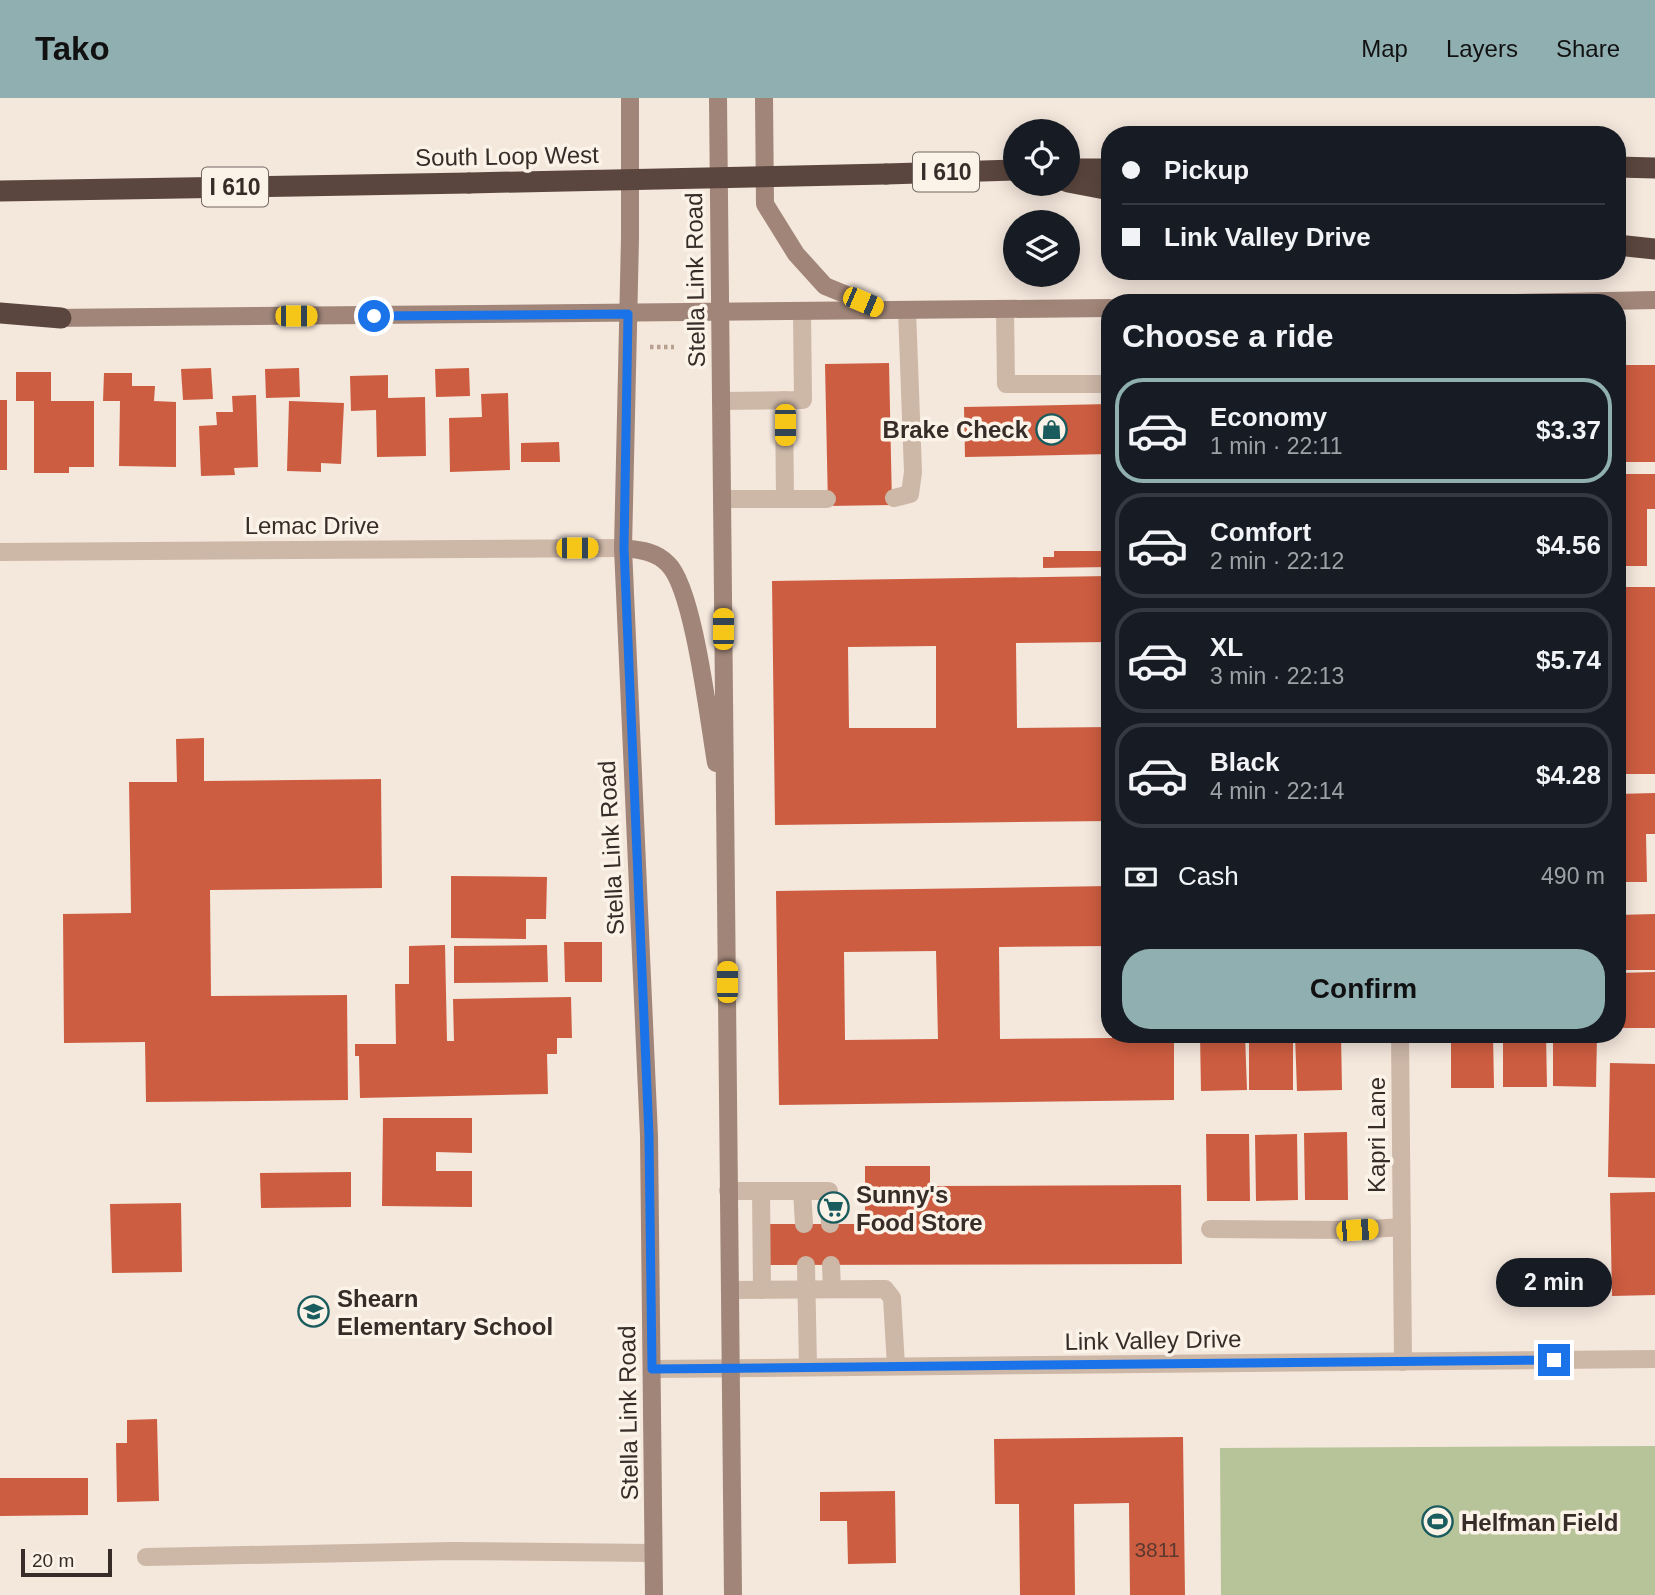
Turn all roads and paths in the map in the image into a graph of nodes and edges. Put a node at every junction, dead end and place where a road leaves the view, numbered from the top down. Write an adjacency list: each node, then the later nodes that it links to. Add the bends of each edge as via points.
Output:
1 (630, 98): 23 (main road, Stella Link Road)
2 (718, 98): 22 (main road, Stella Link Road)
3 (764, 98): 18 (main road, via 765,204 796,254 825,286)
4 (1626, 167): 5 (highway)
5 (1655, 168)
6 (1080, 169): 7 (highway)
7 (1101, 169)
8 (1003, 170): 11 (highway, South Loop West / I 610, bridge)
9 (1080, 184): 10 (highway)
10 (1101, 188)
11 (0, 191)
12 (1626, 246): 13 (highway)
13 (1655, 248)
14 (1655, 300): 15 (main road)
15 (1626, 301)
16 (1101, 308): 17 (main road)
17 (1005, 309): 19 (main road); 28 (street, via 1006,384)
18 (881, 310): 19 (main road); 20 (main road)
19 (907, 310): 31 (street, via 913,472 910,494)
20 (802, 311): 22 (main road); 29 (street, via 803,400)
21 (0, 313): 24 (highway)
22 (720, 313): 23 (main road); 30 (main road, Stella Link Road)
23 (628, 314): 24 (main road); 35 (main road, Stella Link Road)
24 (61, 318): 25 (main road)
25 (0, 320)
26 (646, 347): 27 (path)
27 (674, 347)
28 (1101, 384)
29 (784, 400): 30 (street); 33 (street)
30 (721, 401): 32 (main road, Stella Link Road)
31 (894, 498)
32 (722, 499): 33 (street); 37 (main road, Stella Link Road)
33 (785, 499): 34 (street)
34 (827, 499)
35 (624, 548): 36 (street, Lemac Drive); 37 (main road, via 649,551 669,564 681,586 693,625); 57 (main road, Stella Link Road, via 649,1136)
36 (0, 552)
37 (725, 818): 39 (main road, Stella Link Road)
38 (1400, 1043): 44 (street, Kapri Lane)
39 (728, 1191): 40 (street); 50 (main road, Stella Link Road)
40 (761, 1191): 41 (street); 51 (street)
41 (802, 1191): 42 (street); 43 (street, via 829,1191)
42 (804, 1224)
43 (830, 1224)
44 (1402, 1227): 45 (street); 53 (street, Kapri Lane)
45 (1210, 1229)
46 (806, 1265): 48 (street)
47 (831, 1265): 49 (street)
48 (806, 1289): 49 (street); 51 (street); 55 (street)
49 (832, 1289): 54 (street, via 885,1289 892,1298)
50 (730, 1290): 51 (street); 56 (main road, Stella Link Road)
51 (762, 1290)
52 (1655, 1359): 53 (street, Link Valley Drive)
53 (1403, 1362): 54 (street, Link Valley Drive)
54 (896, 1366): 55 (street, Link Valley Drive)
55 (808, 1367): 56 (street, Link Valley Drive)
56 (731, 1368): 57 (street, Link Valley Drive); 61 (main road, Stella Link Road)
57 (652, 1369): 58 (main road, Stella Link Road)
58 (653, 1553): 59 (street); 60 (main road, Stella Link Road)
59 (146, 1556)
60 (654, 1595)
61 (733, 1595)

